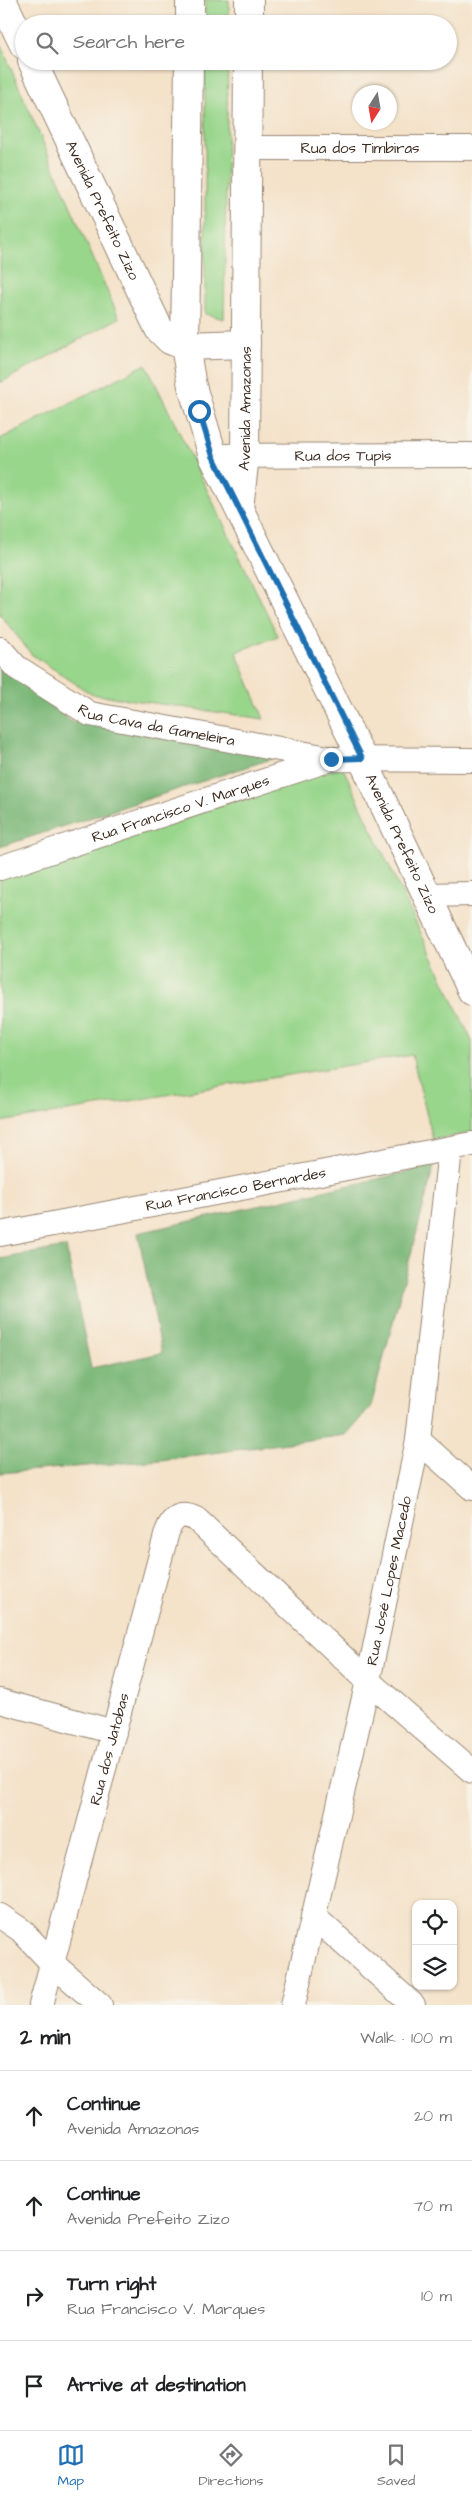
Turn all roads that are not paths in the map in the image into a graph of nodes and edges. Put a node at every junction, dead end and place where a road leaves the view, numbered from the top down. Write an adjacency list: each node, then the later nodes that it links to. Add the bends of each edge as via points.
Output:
1 (2, 0): 6 (main road)
2 (190, 0): 4 (main road)
3 (249, 0): 5 (main road)
4 (190, 15)
5 (249, 15)
6 (15, 27)
7 (36, 70): 13 (main road, Avenida Prefeito Zizo, via 152,318 170,340)
8 (190, 70): 13 (main road, Avenida Amazonas)
9 (248, 70): 10 (main road, Avenida Amazonas)
10 (248, 148): 11 (street, Rua dos Timbiras); 12 (main road, Avenida Amazonas)
11 (472, 148)
12 (246, 344): 13 (main road); 16 (main road, Avenida Amazonas)
13 (186, 346): 15 (main road, Avenida Amazonas, via 192,386)
14 (472, 455): 16 (street, Rua dos Tupis)
15 (213, 456): 16 (street, Rua dos Tupis); 17 (main road, Avenida Amazonas)
16 (245, 456): 17 (main road, Avenida Amazonas)
17 (239, 508): 19 (main road, Avenida Prefeito Zizo)
18 (0, 649): 20 (street, Rua Cava da Gameleira, via 16,667 90,714)
19 (362, 758): 20 (street, Rua Francisco V. Marques); 21 (street, Rua Francisco V. Marques); 24 (main road, Avenida Prefeito Zizo)
20 (331, 759): 22 (street, Rua Francisco V. Marques)
21 (472, 760)
22 (0, 868)
23 (472, 894): 24 (street)
24 (427, 895): 25 (main road, Avenida Prefeito Zizo)
25 (472, 991)
26 (461, 1147): 27 (street, Rua Francisco Bernardes); 28 (street, Rua José Lopes Macedo)
27 (0, 1234)
28 (418, 1440): 29 (street); 30 (street, Rua José Lopes Macedo)
29 (472, 1488)
30 (368, 1681): 32 (street, Rua dos Jatobas, via 196,1519 186,1514 177,1515 171,1522); 33 (street); 35 (street, Rua José Lopes Macedo)
31 (0, 1701): 32 (street)
32 (114, 1732): 36 (street, Rua dos Jatobas)
33 (472, 1771)
34 (0, 1916): 36 (street, via 22,1930)
35 (313, 1916): 39 (street, Rua José Lopes Macedo); 40 (street)
36 (52, 1963): 37 (street, Rua dos Jatobas); 38 (street)
37 (41, 2005)
38 (100, 2005)
39 (293, 2005)
40 (414, 2005)

